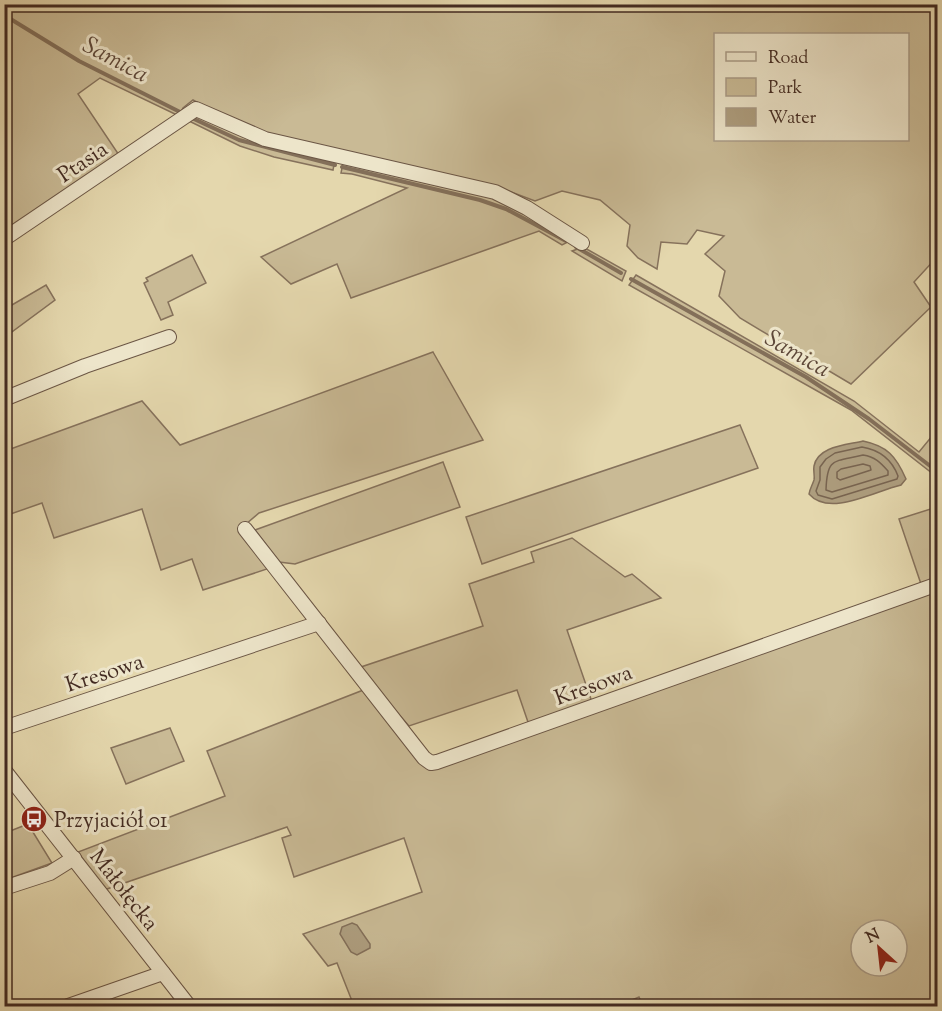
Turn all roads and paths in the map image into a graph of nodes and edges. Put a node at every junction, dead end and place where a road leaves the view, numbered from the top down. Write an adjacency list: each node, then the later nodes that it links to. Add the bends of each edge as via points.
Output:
1 (4, 239): 2 (street, Ptasia, via 195,109 265,139 495,192)
2 (582, 243)
3 (169, 337): 4 (street)
4 (4, 399)
5 (245, 529): 7 (street, Kresowa)
6 (938, 584): 7 (street, Kresowa, via 431,763)
7 (319, 623): 8 (street, Kresowa)
8 (4, 728)
9 (6, 775): 10 (street, Małołęcka)
10 (74, 858): 11 (street, via 50,873); 12 (street, Małołęcka)
11 (4, 888)
12 (163, 973): 13 (street); 14 (street, Małołęcka)
13 (68, 1006)
14 (189, 1006)

